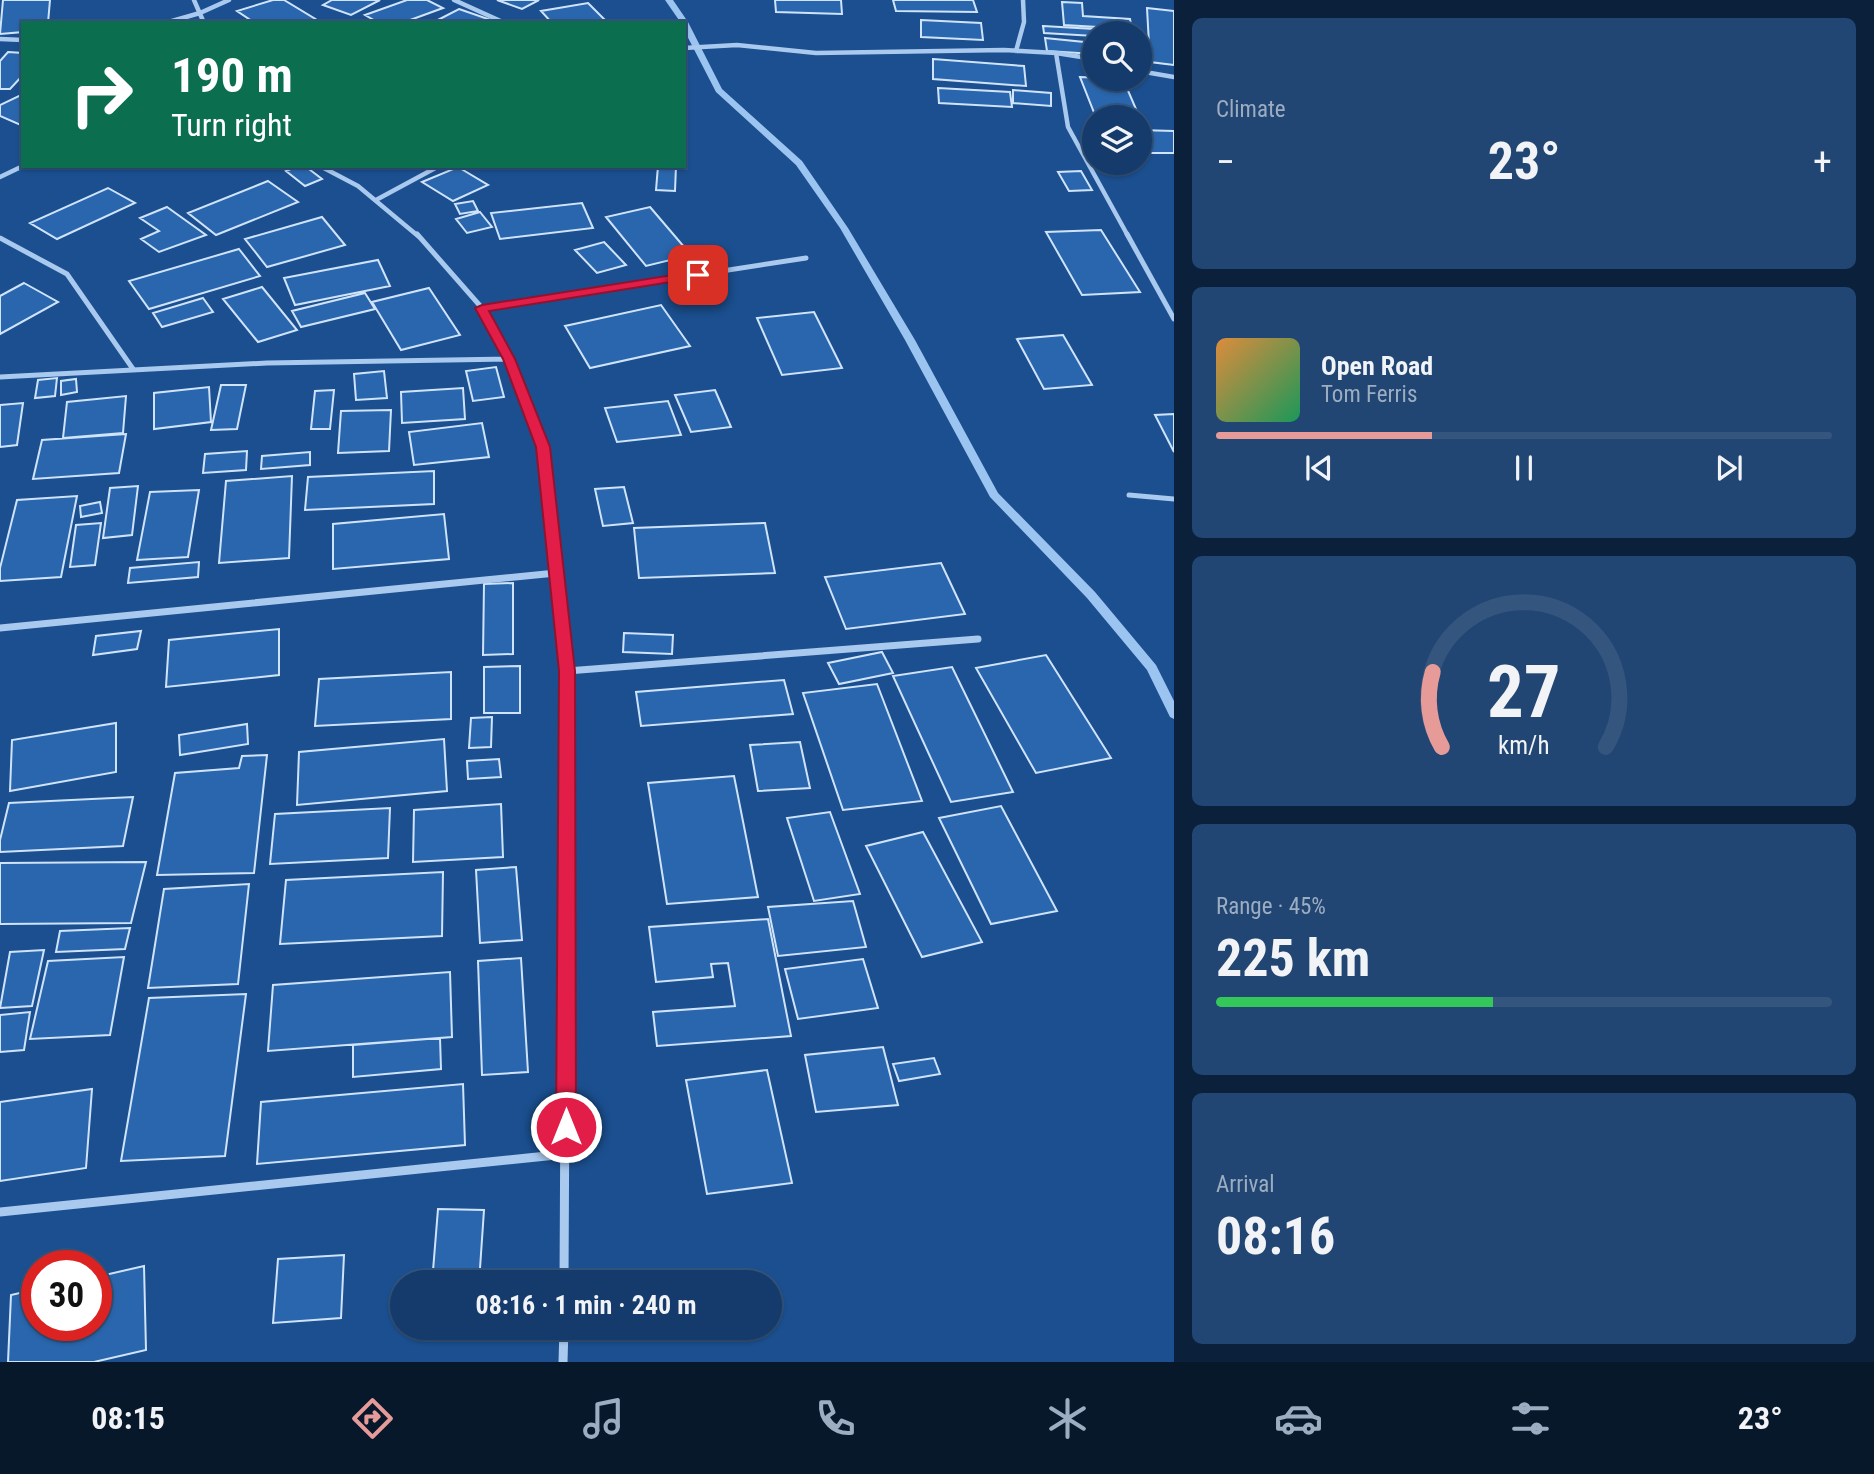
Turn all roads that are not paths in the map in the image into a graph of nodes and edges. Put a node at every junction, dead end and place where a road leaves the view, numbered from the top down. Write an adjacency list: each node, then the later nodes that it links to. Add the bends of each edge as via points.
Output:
1 (194, 0): 5 (street)
2 (229, 0): 5 (street)
3 (454, 0): 8 (street)
4 (1023, 0): 12 (street, via 1024,22)
5 (200, 13): 6 (street); 7 (street)
6 (172, 21)
7 (203, 21)
8 (501, 21)
9 (0, 39): 10 (street)
10 (21, 40)
11 (686, 48): 12 (street, via 737,46 816,53)
12 (1016, 51): 13 (street)
13 (1056, 53): 14 (street); 25 (street, via 1068,127)
14 (1082, 57)
15 (1152, 73): 16 (street)
16 (1174, 77)
17 (21, 167): 20 (street)
18 (324, 168): 21 (street)
19 (435, 168): 21 (street)
20 (0, 177)
21 (376, 200): 24 (street, via 416,233)
22 (0, 238): 27 (street, via 67,274)
23 (806, 258): 24 (street)
24 (482, 308): 26 (street)
25 (1174, 319)
26 (509, 359): 27 (street); 31 (street, via 543,447)
27 (133, 369): 28 (street)
28 (0, 377)
29 (1129, 495): 30 (street)
30 (1174, 499)
31 (556, 573): 32 (street); 34 (street)
32 (0, 628)
33 (978, 639): 34 (street)
34 (567, 671): 35 (street)
35 (566, 1154): 36 (street); 37 (street)
36 (0, 1212)
37 (564, 1270)
38 (564, 1340): 39 (street)
39 (563, 1362)

